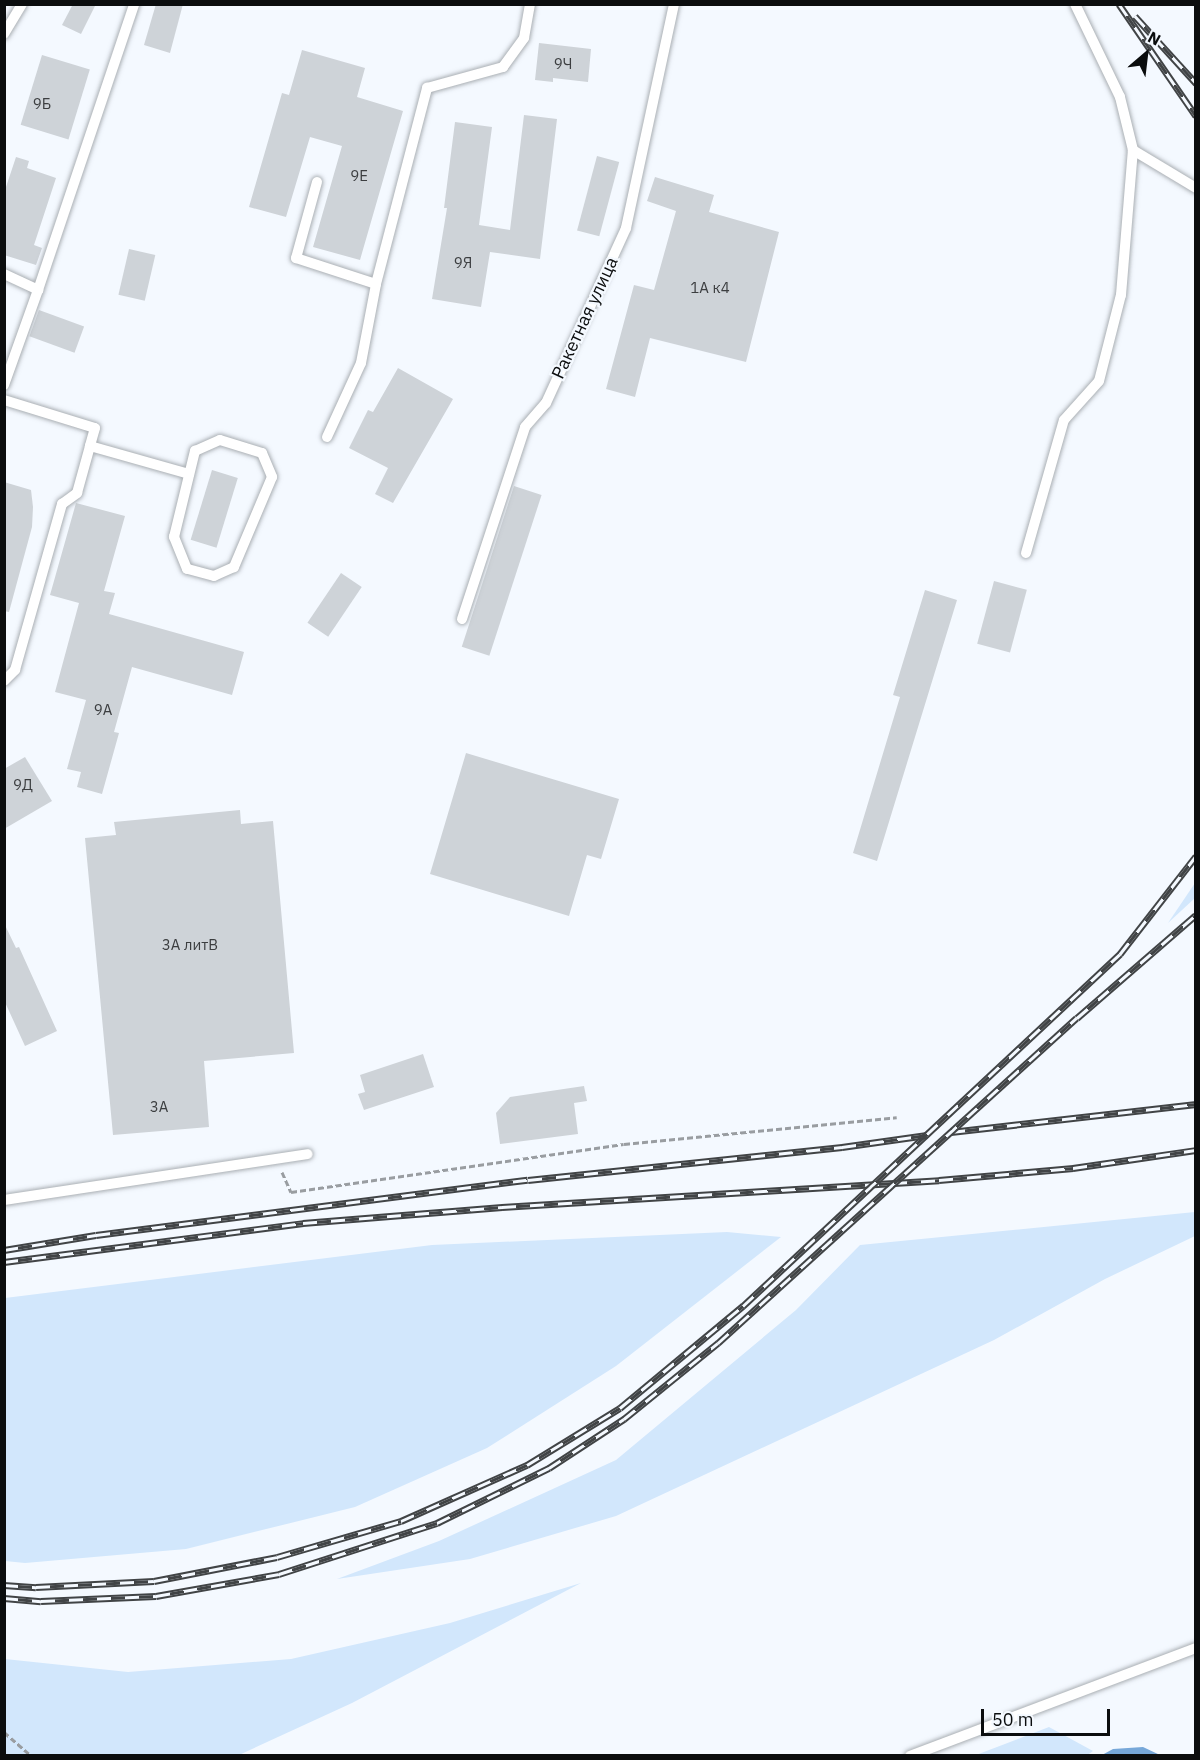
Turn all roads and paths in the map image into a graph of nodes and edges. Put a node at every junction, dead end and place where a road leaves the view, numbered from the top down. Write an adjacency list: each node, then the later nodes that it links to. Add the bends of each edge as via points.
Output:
1 (22, 4): 6 (lane)
2 (134, 4): 12 (lane)
3 (530, 4): 11 (lane, via 524,38 503,67 427,88)
4 (674, 4): 19 (lane, Ракетная улица, via 626,228 546,403 525,427)
5 (1075, 4): 7 (lane, via 1120,97)
6 (4, 34)
7 (1133, 150): 9 (lane); 18 (lane, via 1121,295 1102,370 1099,381 1064,420)
8 (317, 182): 11 (lane, via 296,258)
9 (1196, 188)
10 (4, 274): 12 (lane)
11 (376, 284): 15 (lane, via 361,363)
12 (38, 290): 13 (lane)
13 (4, 385)
14 (4, 400): 16 (lane, via 95,428)
15 (327, 437)
16 (90, 446): 17 (lane); 20 (lane, via 77,493 62,504 15,670)
17 (189, 474): 17 (lane, via 195,451 220,440 262,453 272,477 234,567 214,576 187,569 174,537)
18 (1026, 553)
19 (462, 619)
20 (4, 681)
21 (897, 1117): 23 (path, via 624,1144 291,1192)
22 (308, 1154): 23 (lane)
23 (277, 1159): 24 (lane)
24 (4, 1200)
25 (1196, 1648): 28 (lane)
26 (4, 1732): 27 (path)
27 (32, 1755)
28 (910, 1755)

